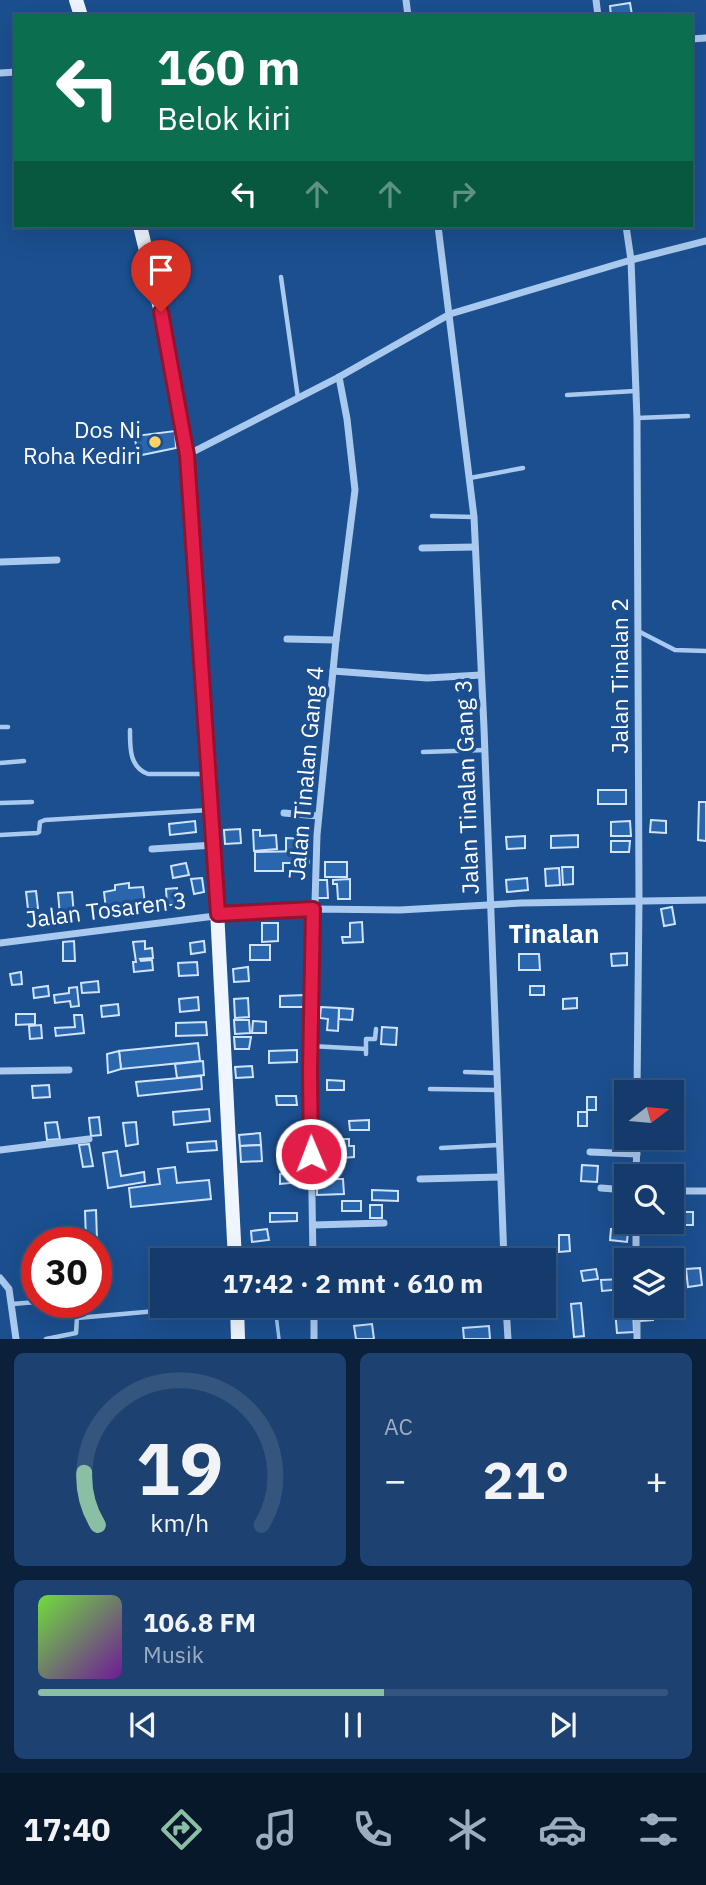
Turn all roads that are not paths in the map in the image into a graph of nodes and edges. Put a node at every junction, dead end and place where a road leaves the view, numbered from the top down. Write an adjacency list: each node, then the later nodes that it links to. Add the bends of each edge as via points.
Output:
1 (140, 228): 14 (main road, via 166,333)
2 (438, 228): 7 (street, Jalan Tinalan Gang 3)
3 (626, 228): 5 (street, Jalan Tinalan 2)
4 (706, 242): 5 (street)
5 (631, 260): 7 (street); 9 (street, Jalan Tinalan 2)
6 (281, 277): 11 (lane)
7 (450, 314): 8 (street); 16 (street, Jalan Tinalan Gang 3)
8 (339, 377): 11 (street); 25 (street, Jalan Tinalan Gang 4, via 355,490)
9 (635, 391): 10 (lane); 13 (street, Jalan Tinalan 2)
10 (567, 395)
11 (298, 398): 14 (street)
12 (688, 416): 13 (lane)
13 (637, 419): 23 (street, Jalan Tinalan 2)
14 (187, 455): 36 (main road)
15 (523, 468): 16 (lane)
16 (469, 478): 18 (street, Jalan Tinalan Gang 3)
17 (432, 516): 18 (lane)
18 (474, 517): 19 (street, Jalan Tinalan Gang 3)
19 (475, 547): 20 (street); 28 (street, Jalan Tinalan Gang 3)
20 (422, 548)
21 (57, 560): 22 (street)
22 (0, 562)
23 (638, 631): 26 (lane, via 675,650); 45 (street, Jalan Tinalan 2)
24 (287, 639): 25 (street)
25 (336, 639): 27 (street, Jalan Tinalan Gang 4)
26 (706, 651)
27 (333, 671): 28 (street, via 428,678); 41 (street, Jalan Tinalan Gang 4)
28 (481, 675): 32 (street, Jalan Tinalan Gang 3)
29 (0, 727): 30 (lane)
30 (8, 727)
31 (130, 730): 36 (lane, via 131,753 141,772)
32 (485, 750): 33 (lane); 47 (street, Jalan Tinalan Gang 3)
33 (423, 752)
34 (24, 761): 35 (lane)
35 (0, 763)
36 (210, 774): 39 (main road)
37 (32, 802): 38 (lane)
38 (0, 803)
39 (212, 810): 42 (lane, via 45,820 40,822 39,832); 43 (main road)
40 (284, 813): 41 (street)
41 (318, 816): 49 (street, Jalan Tinalan Gang 4)
42 (0, 835)
43 (214, 845): 44 (street); 50 (main road)
44 (152, 849)
45 (639, 900): 46 (street, Jalan Tosaren 3); 47 (street, Jalan Tosaren 3); 58 (street, Jalan Tinalan 2)
46 (706, 900): 48 (street)
47 (489, 905): 49 (street, Jalan Tosaren 3); 57 (street, Jalan Tinalan Gang 3)
48 (706, 907)
49 (313, 909): 50 (street, Jalan Tosaren 3); 53 (street, Jalan Tinalan Gang 4)
50 (218, 914): 51 (street, Jalan Tosaren 3); 77 (main road)
51 (0, 943)
52 (376, 1029): 53 (lane, via 375,1039 366,1039 366,1051)
53 (310, 1045): 76 (street, Jalan Tinalan Gang 4)
54 (69, 1070): 55 (street)
55 (0, 1071)
56 (465, 1072): 57 (lane)
57 (496, 1073): 60 (street, Jalan Tinalan Gang 3)
58 (637, 1080)
59 (430, 1089): 60 (lane)
60 (497, 1090): 62 (street, Jalan Tinalan Gang 3)
61 (89, 1139): 64 (street)
62 (499, 1145): 63 (lane); 69 (street, Jalan Tinalan Gang 3)
63 (441, 1148)
64 (0, 1150)
65 (636, 1150): 67 (street)
66 (590, 1152): 67 (street)
67 (636, 1154): 68 (street)
68 (636, 1164)
69 (500, 1177): 70 (street); 79 (street, Jalan Tinalan Gang 3)
70 (420, 1179)
71 (601, 1188): 72 (street)
72 (614, 1189)
73 (684, 1191): 74 (street)
74 (706, 1191)
75 (384, 1223): 76 (street)
76 (313, 1225): 78 (street, Jalan Tinalan Gang 4)
77 (234, 1248)
78 (313, 1248)
79 (503, 1248)
80 (0, 1278): 82 (street, via 9,1289)
81 (21, 1303): 82 (lane)
82 (12, 1304): 88 (street)
83 (150, 1312): 89 (lane, via 77,1318 76,1332)
84 (237, 1318): 90 (main road)
85 (314, 1318): 91 (street)
86 (507, 1318): 92 (street)
87 (637, 1318): 93 (street)
88 (16, 1339)
89 (46, 1339)
90 (237, 1339)
91 (314, 1339)
92 (508, 1339)
93 (637, 1339)

